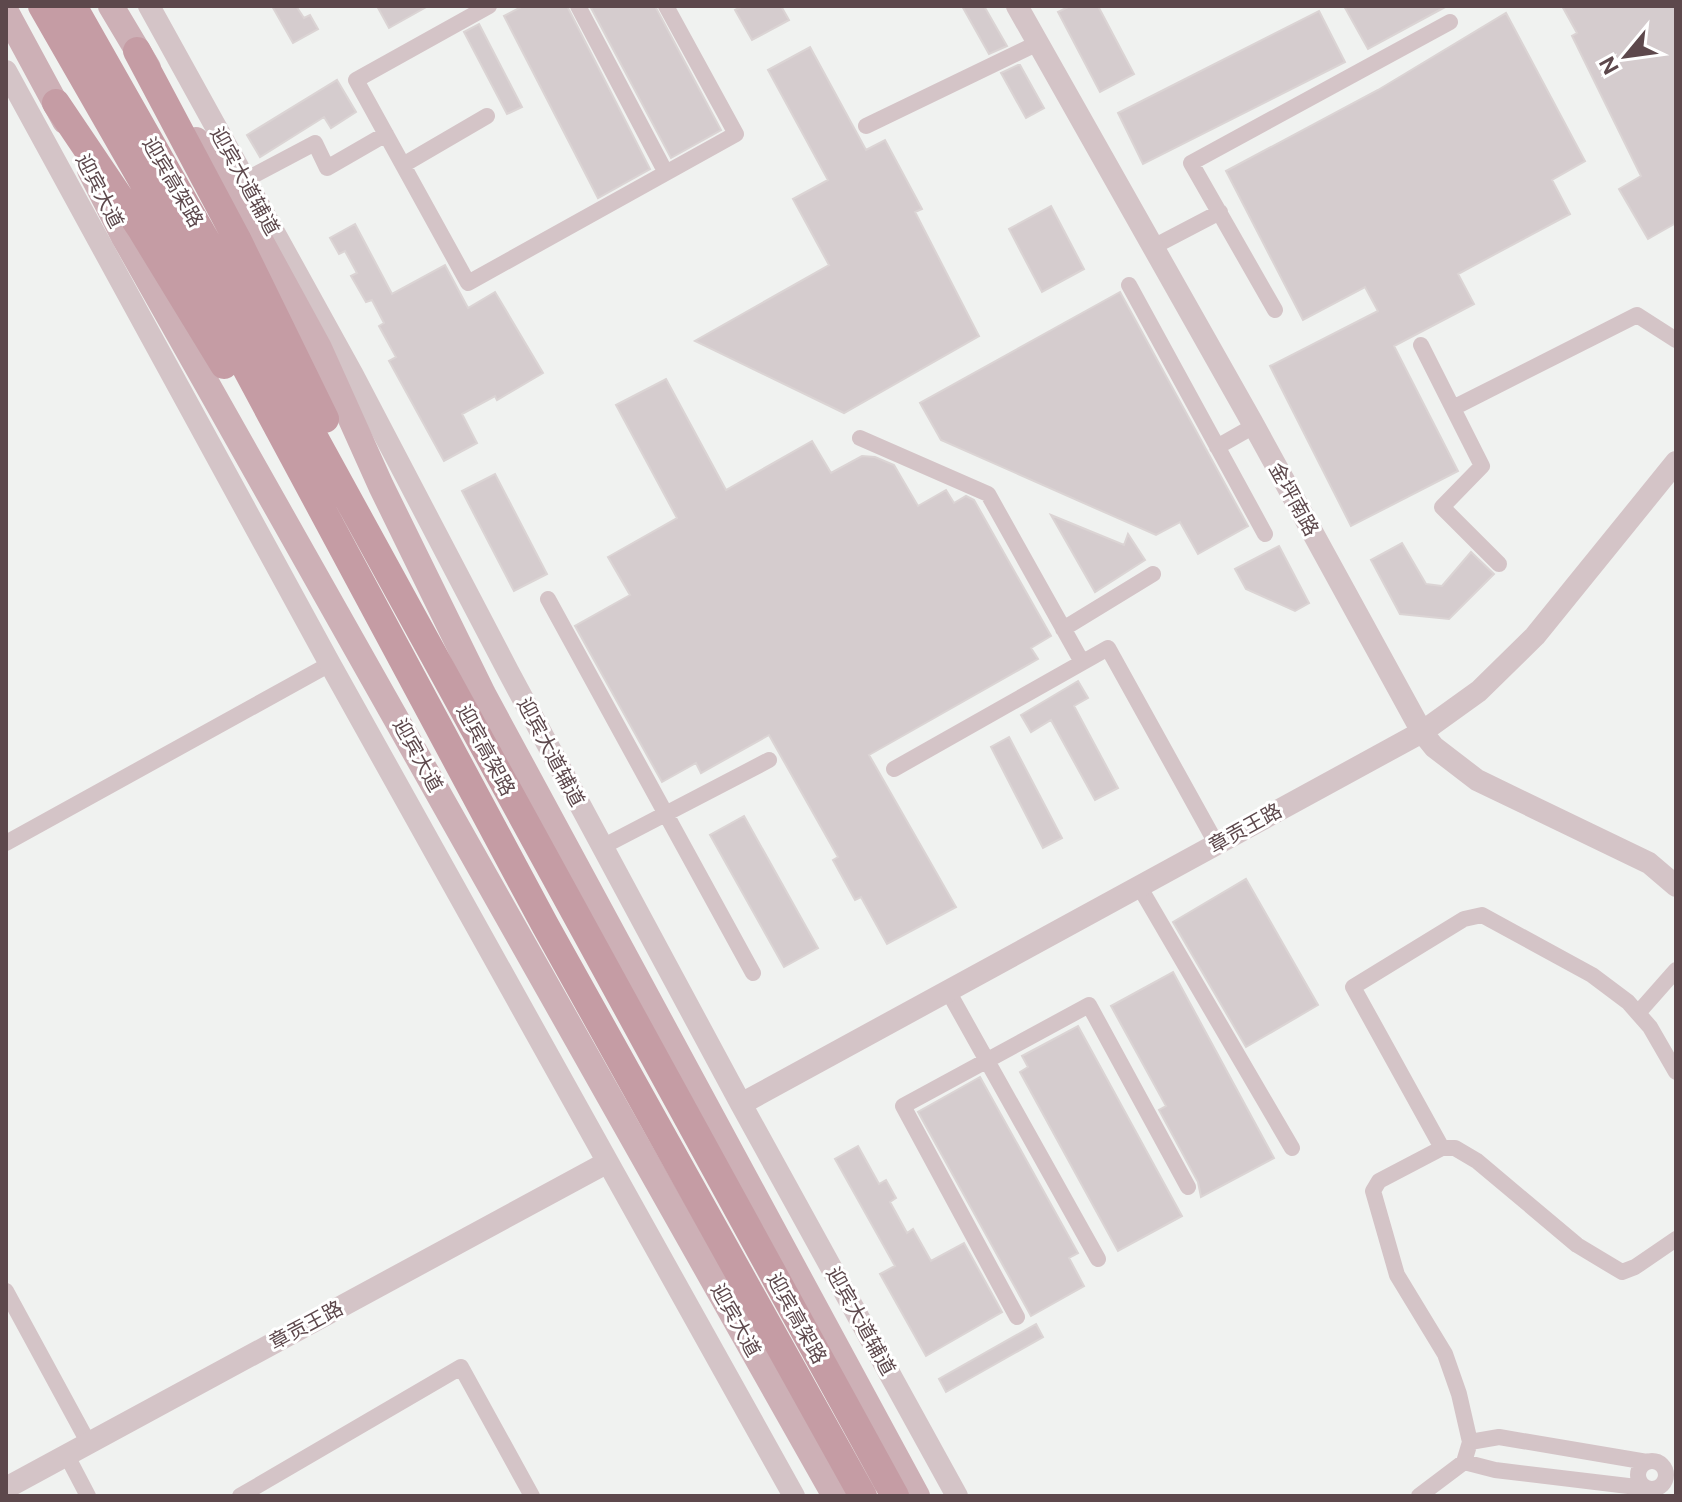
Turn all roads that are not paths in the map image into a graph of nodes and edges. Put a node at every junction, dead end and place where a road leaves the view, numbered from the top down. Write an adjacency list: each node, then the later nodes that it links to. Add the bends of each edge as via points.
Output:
1 (42, 6): 40 (highway, 迎宾高架路, via 189,262)
2 (73, 6): 39 (highway, 迎宾高架路)
3 (111, 6): 12 (main road)
4 (149, 6): 20 (street, 迎宾大道辅道)
5 (489, 6): 17 (street, via 356,80)
6 (578, 6): 19 (street)
7 (666, 6): 19 (street, via 736,134)
8 (1017, 6): 11 (street, 金坪南路)
9 (6, 12): 14 (main road, 迎宾大道)
10 (1450, 22): 21 (street, via 1191,163)
11 (1038, 43): 16 (street); 22 (street, 金坪南路)
12 (137, 51): 39 (highway, via 237,239); 80 (main road, via 248,218 319,348 483,694)
13 (6, 71): 38 (street)
14 (56, 103): 40 (highway, via 141,229); 77 (main road, 迎宾大道, via 124,237)
15 (487, 116): 18 (street)
16 (866, 126)
17 (386, 134): 18 (street); 20 (street, via 327,168 315,143)
18 (403, 165): 19 (street, via 468,283)
19 (666, 173)
20 (245, 180): 47 (street, 迎宾大道辅道)
21 (1220, 212): 22 (street); 24 (street)
22 (1153, 247): 28 (street, 金坪南路)
23 (1129, 285): 30 (street)
24 (1275, 310)
25 (1676, 340): 27 (street, via 1637,315)
26 (1421, 345): 27 (street)
27 (1455, 407): 33 (street, via 1482,466 1442,507)
28 (1254, 426): 30 (street); 41 (street, 金坪南路)
29 (860, 438): 36 (street, via 988,494)
30 (1217, 447): 32 (street)
31 (1676, 462): 41 (street, 章贡王路, via 1535,636 1479,691)
32 (1265, 534)
33 (1499, 564)
34 (1153, 574): 36 (street)
35 (548, 599): 44 (street)
36 (1063, 629): 37 (street)
37 (1082, 662): 43 (street); 46 (street, via 1108,648)
38 (330, 664): 45 (street); 59 (street)
39 (458, 698): 79 (highway, 迎宾高架路)
40 (431, 715): 78 (highway, 迎宾高架路)
41 (1422, 732): 46 (street, 章贡王路); 49 (street, 金坪南路, via 1477,780 1649,863)
42 (769, 760): 44 (street)
43 (894, 769)
44 (666, 814): 47 (street); 51 (street)
45 (6, 843)
46 (1216, 843): 48 (street, 章贡王路)
47 (602, 847): 56 (street, 迎宾大道辅道)
48 (1139, 886): 52 (street, 章贡王路); 57 (street)
49 (1676, 886)
50 (1676, 970): 53 (street)
51 (753, 973)
52 (948, 991): 54 (street); 56 (street, 章贡王路)
53 (1638, 1013): 55 (street); 58 (street, via 1592,975 1482,915 1464,919 1353,987)
54 (987, 1060): 60 (street, via 1089,1005); 62 (street); 64 (street, via 903,1106)
55 (1676, 1072)
56 (741, 1104): 81 (street, 迎宾大道辅道)
57 (1292, 1148)
58 (1442, 1148): 61 (street, via 1455,1148 1477,1161 1577,1245 1622,1272); 66 (street, via 1379,1181 1373,1191 1397,1275 1445,1354)
59 (606, 1163): 65 (street, 章贡王路); 76 (street)
60 (1188, 1187)
61 (1676, 1239)
62 (1098, 1259)
63 (6, 1291): 65 (street)
64 (1017, 1317)
65 (88, 1442): 67 (street, 章贡王路)
66 (1470, 1442): 68 (street); 69 (street, via 1499,1437)
67 (66, 1454): 71 (street, 章贡王路); 73 (street)
68 (1464, 1462): 72 (street); 82 (street)
69 (1647, 1462): 70 (street, via 1662,1466); 72 (street, via 1638,1473)
70 (1671, 1481): 72 (street, via 1657,1489)
71 (6, 1488)
72 (1645, 1488)
73 (88, 1496)
74 (240, 1496): 75 (street, via 461,1367)
75 (532, 1496)
76 (794, 1496)
77 (835, 1496)
78 (863, 1496)
79 (895, 1496)
80 (917, 1496)
81 (957, 1496)
82 (1419, 1496)

